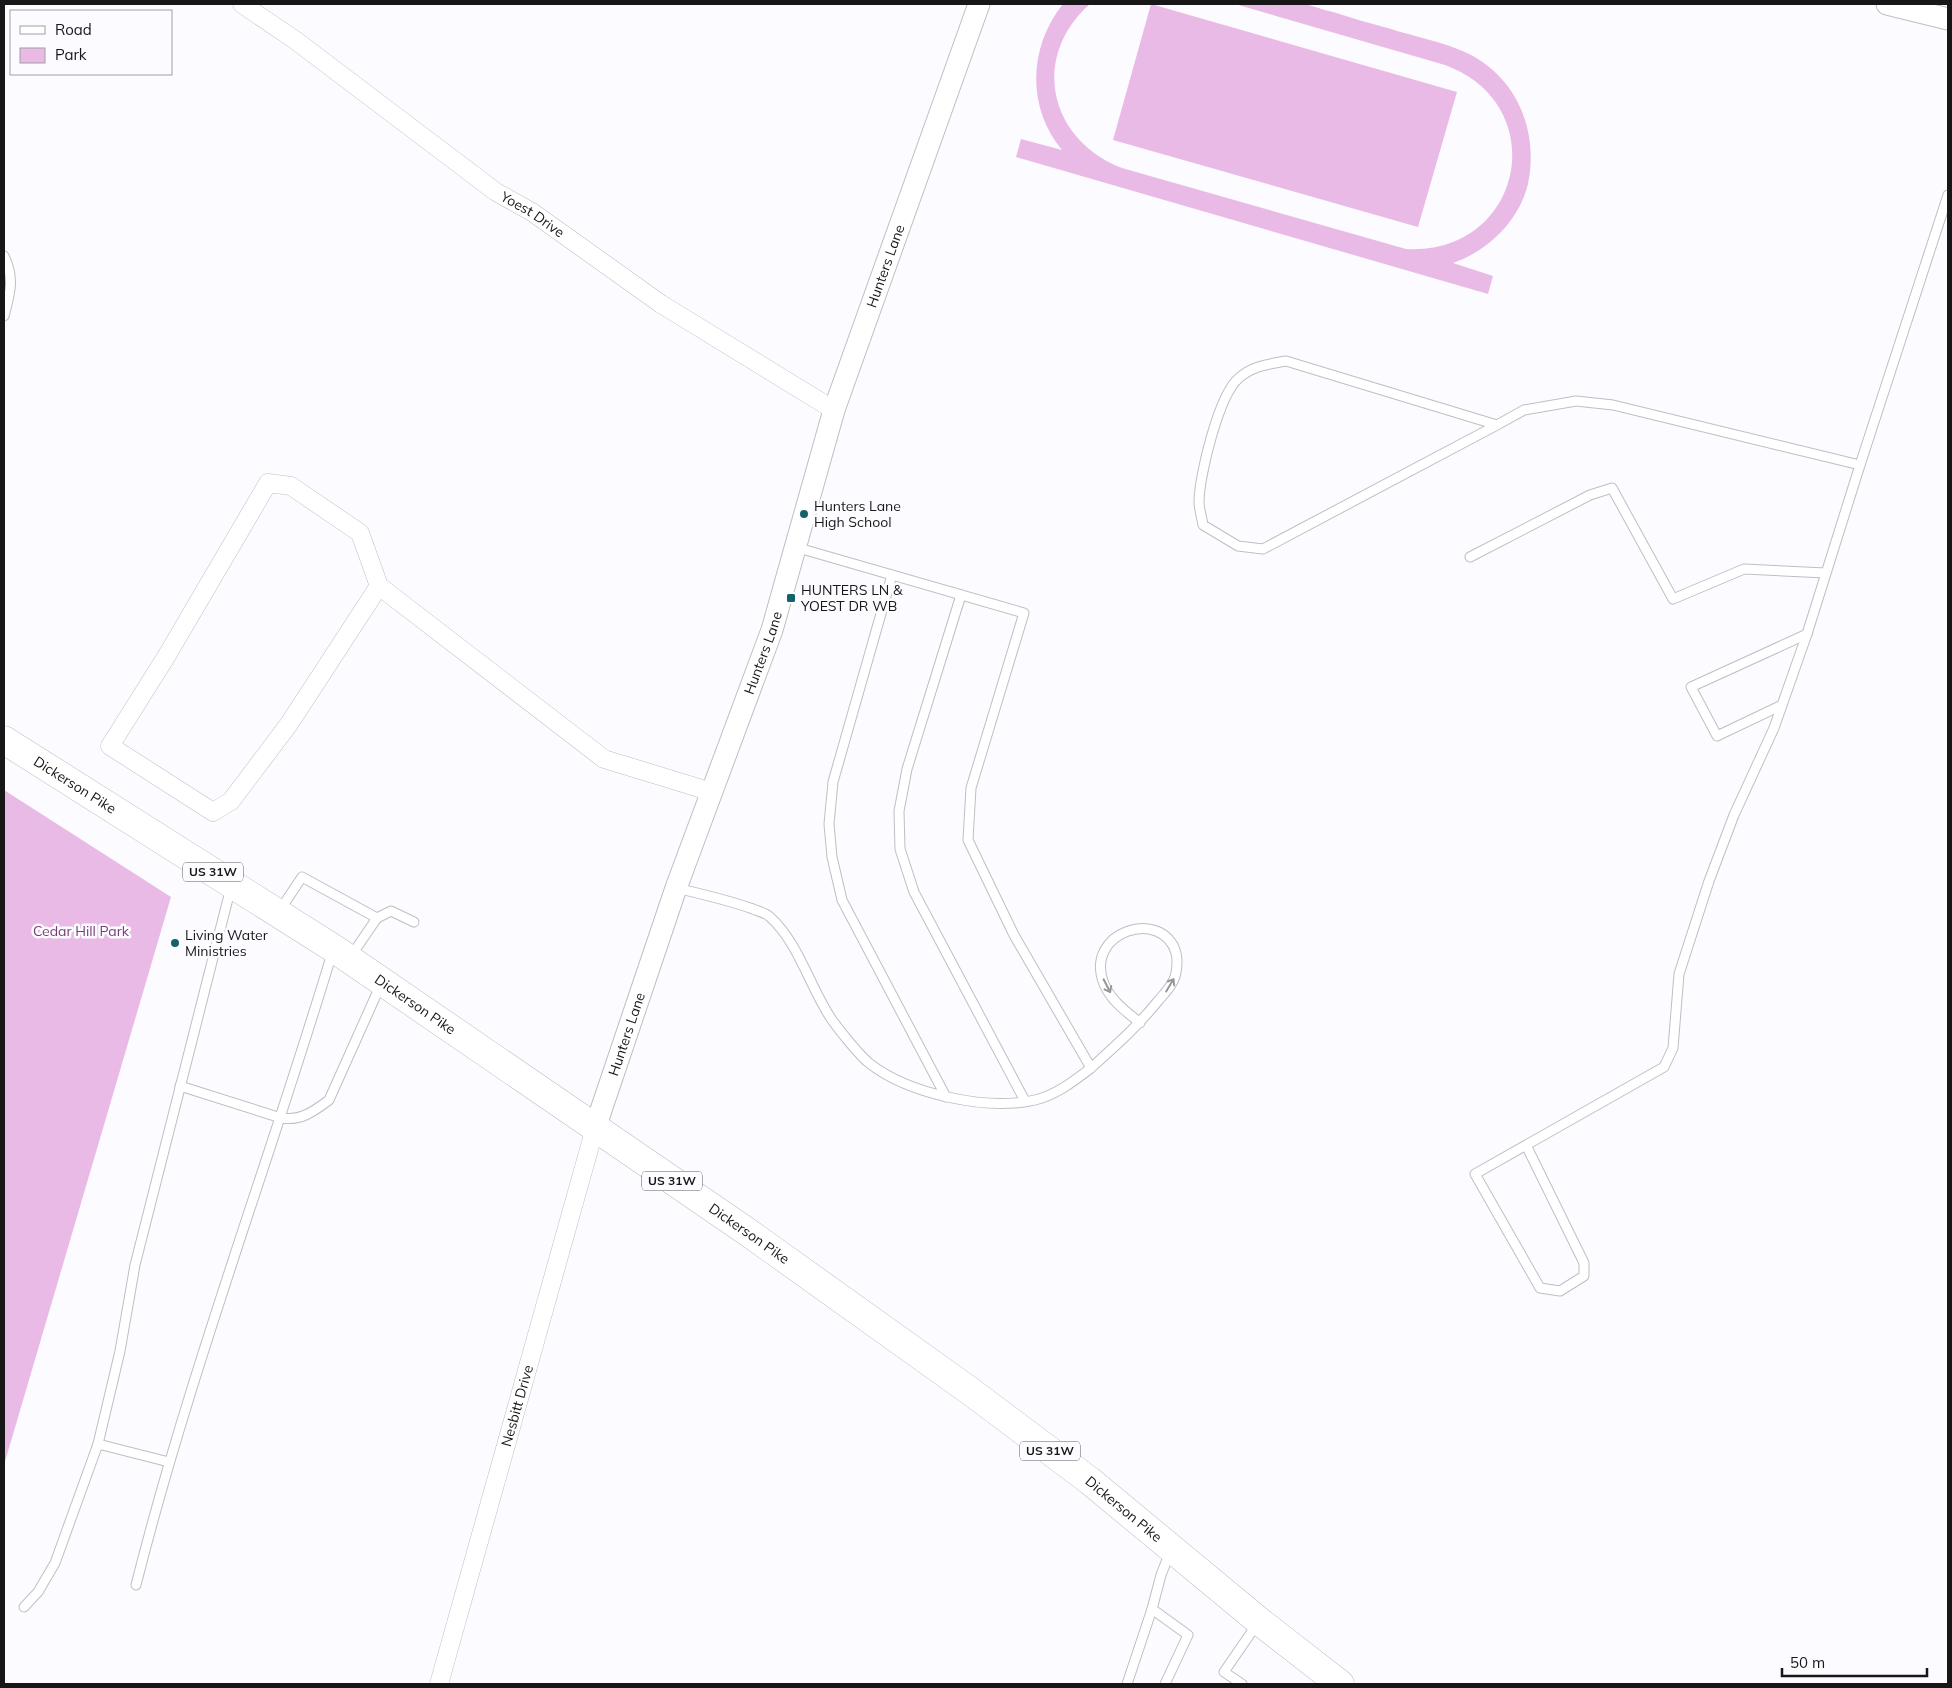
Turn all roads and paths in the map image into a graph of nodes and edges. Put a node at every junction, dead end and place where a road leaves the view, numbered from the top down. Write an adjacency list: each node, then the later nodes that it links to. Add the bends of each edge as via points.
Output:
1 (242, 4): 8 (street, Yoest Drive, via 296,40 496,192 532,212 661,304)
2 (979, 4): 8 (street, Hunters Lane)
3 (1887, 4): 4 (street)
4 (1948, 19)
5 (1948, 195): 10 (lane)
6 (4, 256): 7 (lane, via 9,266 11,290)
7 (4, 316)
8 (834, 410): 11 (street, Hunters Lane)
9 (1497, 425): 9 (lane, via 1286,361 1261,365 1238,378 1223,402 1204,467 1199,502 1203,525 1238,546 1263,549); 10 (lane, via 1524,410 1576,401 1613,406)
10 (1860, 465): 13 (lane)
11 (794, 547): 14 (lane); 20 (street, Hunters Lane, via 772,630)
12 (1470, 557): 13 (lane, via 1590,495 1612,488 1673,599 1744,569)
13 (1826, 573): 17 (lane)
14 (892, 575): 16 (lane); 31 (lane, via 833,782 829,824 832,857 842,900)
15 (379, 586): 15 (street, via 290,724 231,801 213,812 110,746 268,483 292,486 360,532); 20 (street, via 604,759)
16 (961, 595): 29 (lane, via 1024,613 971,788 968,840 1014,934); 32 (lane, via 907,769 899,811 900,849 914,892)
17 (1808, 634): 18 (lane); 18 (lane, via 1691,686 1717,736)
18 (1782, 705): 35 (lane, via 1709,881 1679,974 1673,1048 1664,1067)
19 (4, 740): 21 (main road, Dickerson Pike / US 31W)
20 (712, 792): 22 (street, Hunters Lane)
21 (232, 884): 23 (main road, Dickerson Pike / US 31W); 30 (lane)
22 (676, 888): 31 (lane, via 731,901 769,916 791,943 832,1020 868,1063 903,1084); 34 (street, Hunters Lane)
23 (278, 912): 24 (lane, via 302,877); 26 (main road, Dickerson Pike / US 31W)
24 (377, 918): 25 (lane, via 391,911); 26 (lane)
25 (414, 922)
26 (341, 953): 27 (main road, Dickerson Pike / US 31W); 33 (lane)
27 (382, 981): 33 (lane, via 329,1100 313,1112 293,1120); 34 (main road, Dickerson Pike / US 31W)
28 (1140, 1023): 28 (lane, one-way to 28, via 1173,982 1177,959 1174,946 1164,936 1138,928 1120,934 1107,944 1100,967 1104,985 1117,1004); 29 (lane)
29 (1091, 1068): 32 (lane, via 1064,1088 1036,1100)
30 (180, 1086): 33 (lane); 36 (lane, via 135,1265 120,1351)
31 (946, 1097): 32 (lane, via 1008,1103)
32 (1025, 1101)
33 (281, 1118): 37 (lane)
34 (596, 1128): 38 (main road, Dickerson Pike / US 31W, via 970,1391); 43 (street, Nesbitt Drive)
35 (1526, 1145): 35 (lane, via 1475,1174 1540,1288 1560,1291 1584,1276 1584,1263)
36 (98, 1444): 37 (lane); 40 (lane, via 55,1563 38,1592)
37 (169, 1462): 39 (lane)
38 (1172, 1547): 41 (lane); 42 (main road, Dickerson Pike / US 31W)
39 (136, 1586)
40 (24, 1607)
41 (1152, 1609): 44 (lane); 45 (lane, via 1188,1635)
42 (1259, 1621): 46 (lane, via 1224,1672); 47 (main road, Dickerson Pike / US 31W)
43 (439, 1684)
44 (1127, 1684)
45 (1165, 1684)
46 (1242, 1684)
47 (1340, 1684)

